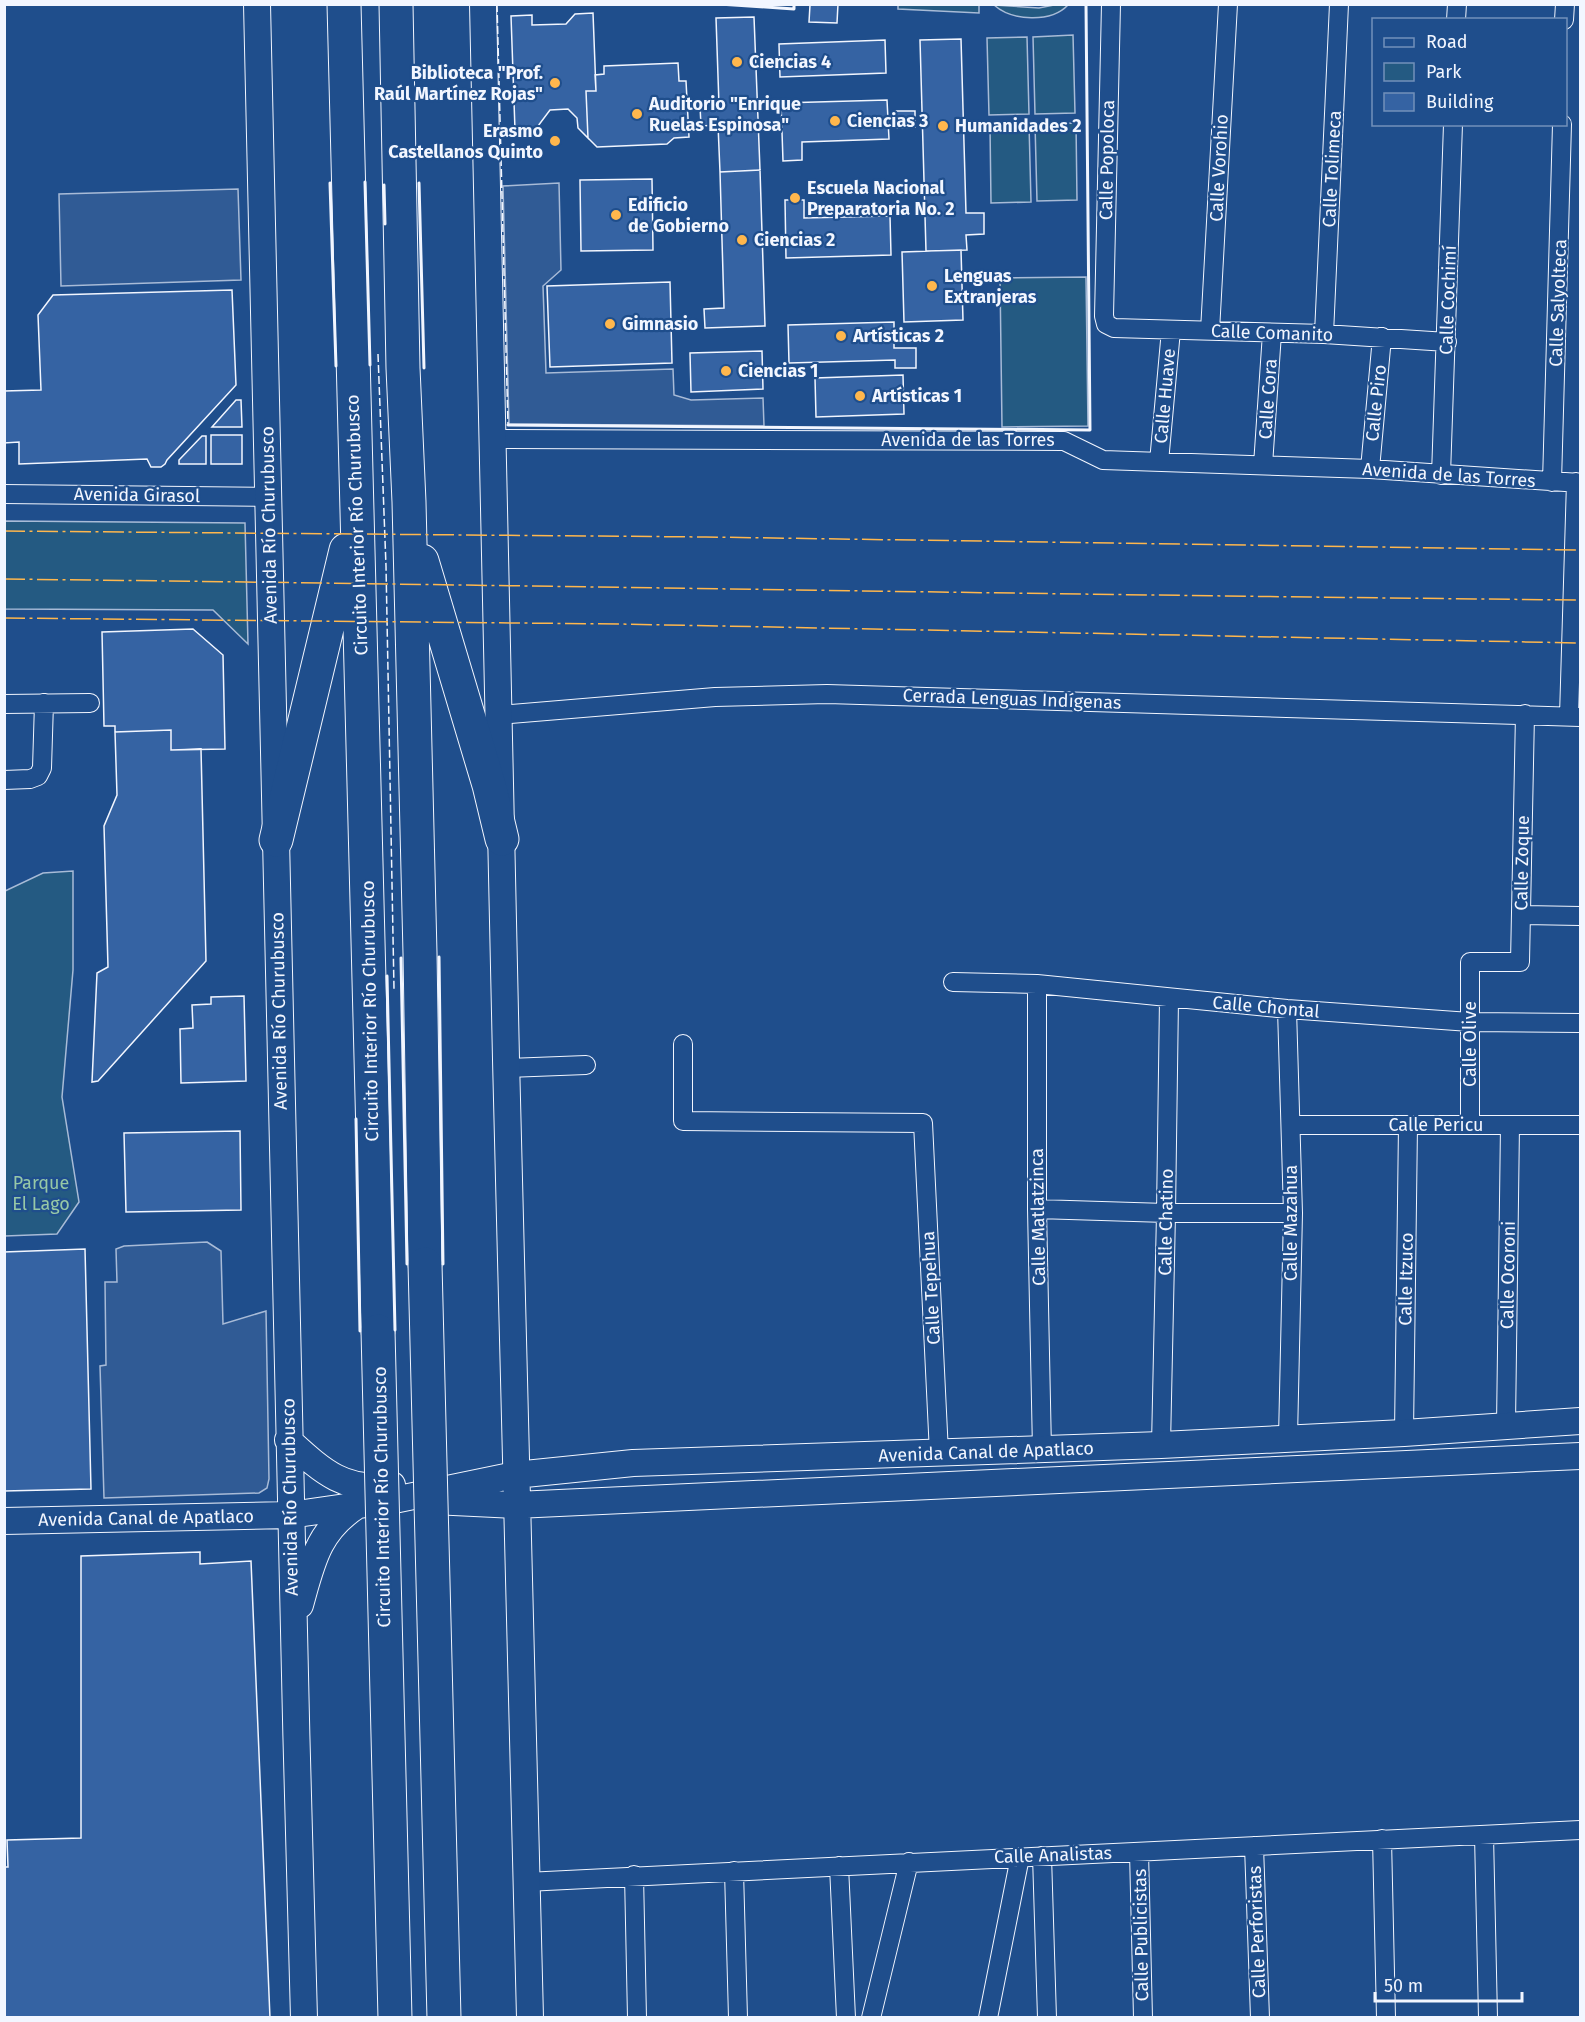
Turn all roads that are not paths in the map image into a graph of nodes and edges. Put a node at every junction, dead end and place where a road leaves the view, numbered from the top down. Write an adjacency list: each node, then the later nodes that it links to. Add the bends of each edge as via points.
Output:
1 (256, 4): 25 (main road, Avenida Río Churubusco)
2 (344, 4): 27 (highway, Circuito Interior Río Churubusco)
3 (396, 4): 26 (highway)
4 (483, 4): 17 (main road)
5 (1111, 4): 10 (street, Calle Popoloca)
6 (1228, 4): 12 (street, Calle Vorohio)
7 (1340, 4): 14 (street, Calle Tolimeca)
8 (1453, 126): 16 (street, Calle Cochimí)
9 (1562, 126): 22 (street, Calle Salyolteca)
10 (1104, 316): 11 (street, Calle Comanito, via 1106,324 1114,328)
11 (1171, 330): 12 (street, Calle Comanito); 18 (street, Calle Huave)
12 (1210, 331): 13 (street, Calle Comanito)
13 (1272, 333): 14 (street, Calle Comanito); 19 (street, Calle Cora)
14 (1324, 334): 15 (street, Calle Comanito)
15 (1382, 337): 16 (street, Calle Comanito); 20 (street, Calle Piro)
16 (1447, 342): 21 (street, Calle Cochimí)
17 (494, 439): 18 (street, Avenida de las Torres, via 1064,441 1102,460); 32 (main road)
18 (1159, 462): 19 (street, Avenida de las Torres)
19 (1263, 465): 20 (street, Avenida de las Torres)
20 (1370, 469): 21 (street, Avenida de las Torres)
21 (1441, 475): 22 (street, Avenida de las Torres)
22 (1552, 482): 23 (street, Avenida de las Torres)
23 (1578, 483): 33 (street)
24 (4, 494): 25 (street, Avenida Girasol)
25 (269, 497): 36 (main road, Avenida Río Churubusco)
26 (409, 502): 35 (highway, via 425,573); 88 (highway, bridge)
27 (356, 507): 36 (highway); 87 (highway, Circuito Interior Río Churubusco, bridge)
28 (90, 702): 29 (street)
29 (44, 703): 30 (street); 34 (street, via 42,768 38,776)
30 (4, 704)
31 (1525, 714): 32 (street, Cerrada Lenguas Indígenas, via 827,694 715,697); 33 (street, Cerrada Lenguas Indígenas); 37 (street, Calle Zoque)
32 (500, 715): 35 (main road)
33 (1575, 717)
34 (4, 780)
35 (502, 839): 48 (main road)
36 (276, 840): 61 (main road, Avenida Río Churubusco)
37 (1521, 915): 38 (street); 39 (street, Calle Zoque, via 1520,962)
38 (1581, 916)
39 (1470, 962): 44 (street, Calle Olive)
40 (953, 982): 41 (street, Calle Chontal)
41 (1037, 984): 42 (street, Calle Chontal); 54 (street, Calle Matlatzinca)
42 (1169, 999): 43 (street, Calle Chontal); 55 (street, Calle Chatino)
43 (1287, 1009): 44 (street, Calle Chontal); 49 (street, Calle Mazahua)
44 (1470, 1022): 45 (street, Calle Chontal); 51 (street, Calle Olive)
45 (1581, 1023)
46 (682, 1044): 64 (street, Calle Tepehua, via 683,1121 923,1123)
47 (586, 1065): 48 (street)
48 (507, 1068): 66 (main road)
49 (1291, 1125): 50 (street, Calle Pericu); 56 (street, Calle Mazahua)
50 (1408, 1125): 51 (street, Calle Pericu); 59 (street, Calle Itzuco)
51 (1470, 1125): 52 (street, Calle Pericu)
52 (1510, 1125): 53 (street, Calle Pericu); 58 (street, Calle Ocoroni)
53 (1581, 1125)
54 (1037, 1209): 55 (street); 63 (street, Calle Matlatzinca)
55 (1166, 1213): 56 (street); 62 (street, Calle Chatino)
56 (1293, 1213): 60 (street, Calle Mazahua)
57 (1581, 1421): 58 (main road, Avenida Canal de Apatlaco)
58 (1506, 1425): 59 (main road, Avenida Canal de Apatlaco)
59 (1404, 1433): 60 (main road, Avenida Canal de Apatlaco)
60 (1288, 1438): 62 (main road, Avenida Canal de Apatlaco)
61 (288, 1440): 66 (main road, via 330,1475 367,1488); 70 (main road, Avenida Río Churubusco)
62 (1161, 1445): 63 (main road, Avenida Canal de Apatlaco)
63 (1042, 1450): 64 (main road, Avenida Canal de Apatlaco)
64 (939, 1453): 66 (main road, Avenida Canal de Apatlaco)
65 (1581, 1456): 69 (main road, Avenida Canal de Apatlaco)
66 (515, 1469): 67 (main road, Avenida Canal de Apatlaco); 69 (main road)
67 (394, 1500): 68 (main road, Avenida Canal de Apatlaco); 69 (main road, Avenida Canal de Apatlaco)
68 (358, 1504): 70 (main road, Avenida Canal de Apatlaco); 72 (main road, via 341,1516 323,1538 311,1564)
69 (516, 1505): 84 (main road)
70 (290, 1515): 71 (main road, Avenida Canal de Apatlaco); 72 (main road, Avenida Río Churubusco)
71 (4, 1521)
72 (293, 1632): 86 (main road, Avenida Río Churubusco)
73 (1581, 1830): 74 (street, Calle Analistas)
74 (1484, 1834): 75 (street, Calle Analistas); 98 (street)
75 (1382, 1839): 76 (street, Calle Analistas); 97 (street)
76 (1254, 1846): 77 (street, Calle Analistas); 96 (street, Calle Perforistas)
77 (1139, 1852): 78 (street, Calle Analistas); 95 (street, Calle Publicistas)
78 (1042, 1856): 79 (street, Calle Analistas); 94 (street)
79 (1020, 1857): 80 (street, Calle Analistas); 93 (street)
80 (909, 1862): 81 (street, Calle Analistas); 92 (street)
81 (839, 1866): 82 (street, Calle Analistas); 91 (street)
82 (734, 1871): 83 (street, Calle Analistas); 90 (street)
83 (634, 1875): 84 (street, Calle Analistas); 89 (street)
84 (526, 1882): 85 (main road)
85 (529, 2017)
86 (304, 2018)
87 (395, 2018)
88 (444, 2018)
89 (637, 2018)
90 (738, 2018)
91 (846, 2018)
92 (871, 2018)
93 (988, 2018)
94 (1047, 2018)
95 (1143, 2018)
96 (1260, 2018)
97 (1386, 2018)
98 (1488, 2018)

